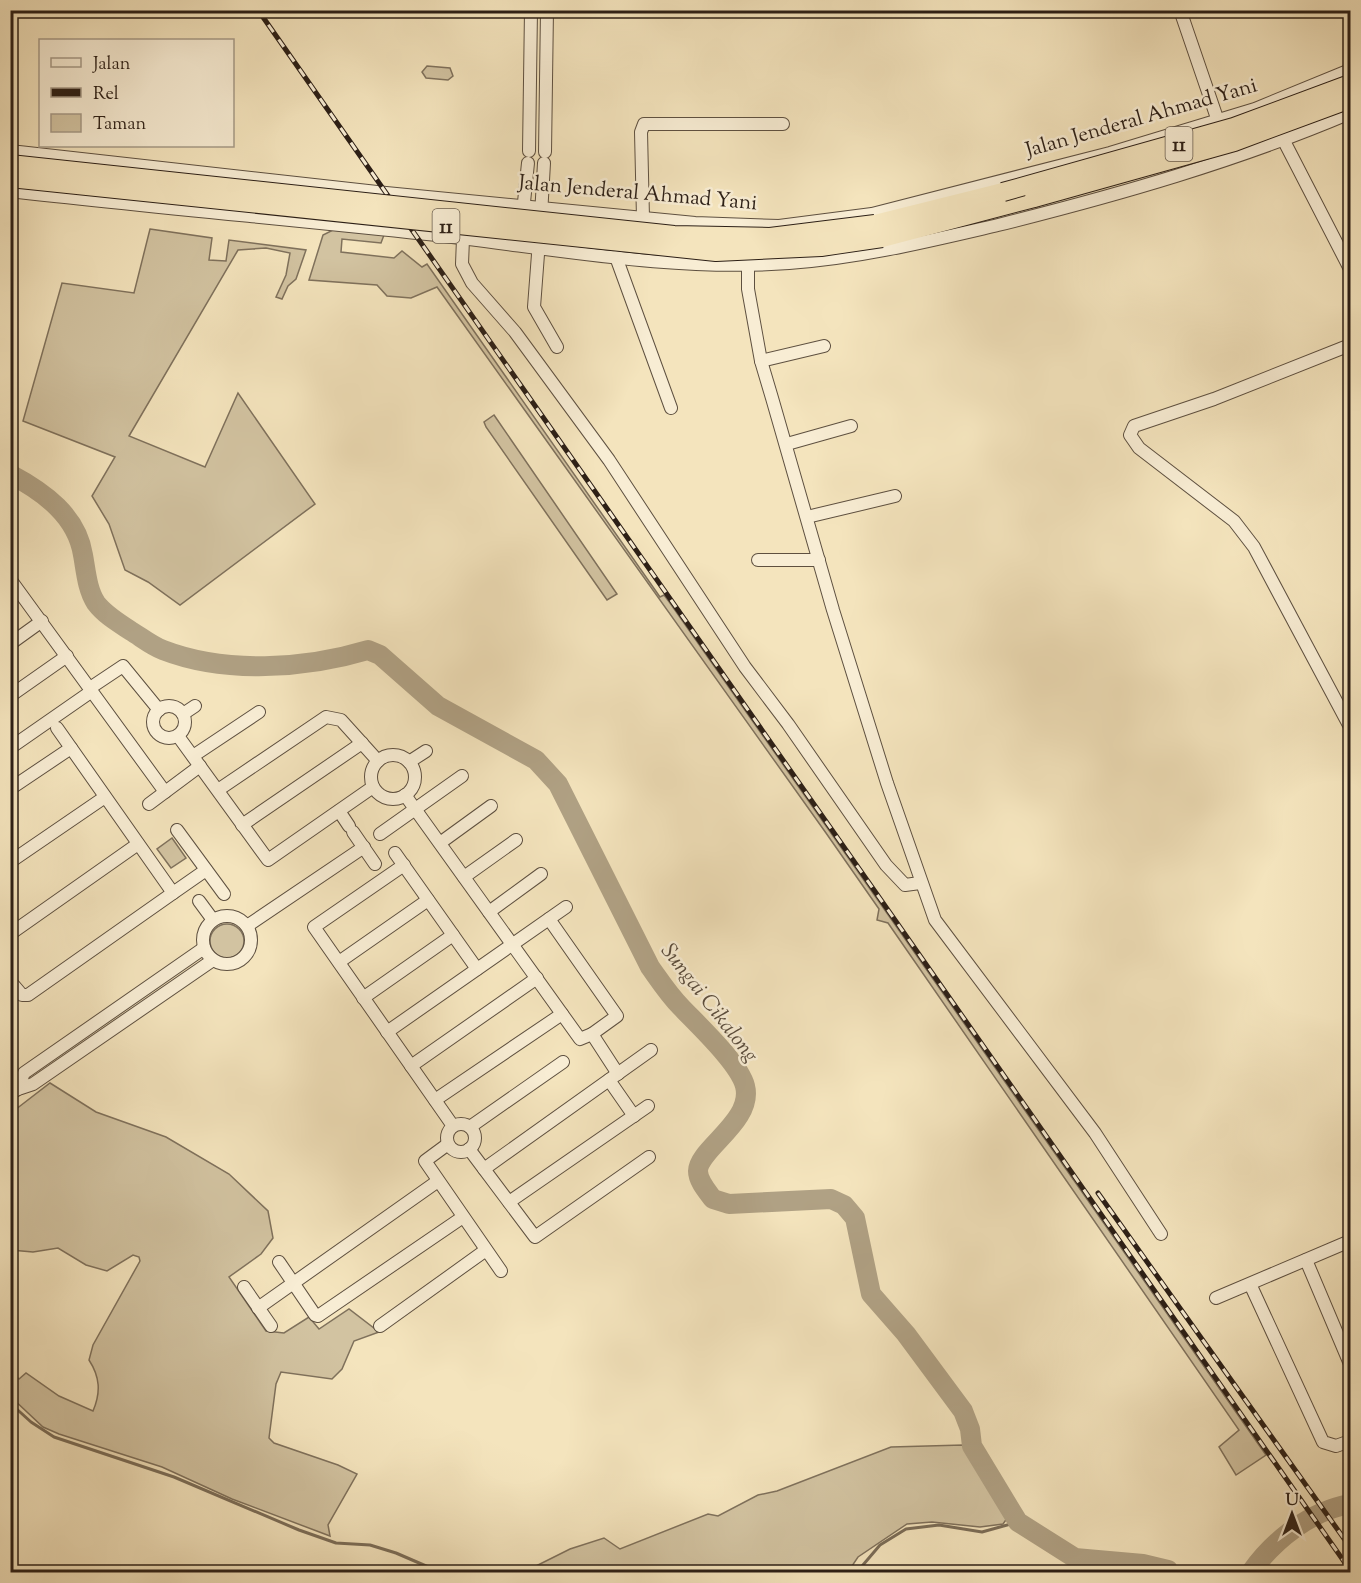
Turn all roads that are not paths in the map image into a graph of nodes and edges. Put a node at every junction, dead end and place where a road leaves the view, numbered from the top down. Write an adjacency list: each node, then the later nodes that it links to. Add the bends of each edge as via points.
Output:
1 (531, 10): 4 (street)
2 (547, 10): 5 (street)
3 (1180, 10): 11 (street)
4 (530, 39): 5 (street); 16 (street)
5 (547, 39): 17 (street)
6 (1350, 70): 8 (street, Jalan Jenderal Ahmad Yani)
7 (1350, 84): 26 (highway, Jalan Jenderal Ahmad Yani / 11, bridge, via 1203,136)
8 (1292, 96): 11 (street, Jalan Jenderal Ahmad Yani); 13 (street, via 1309,100 1314,108 1316,117)
9 (1350, 99): 26 (highway, Jalan Jenderal Ahmad Yani / 11, bridge, via 1234,142)
10 (1350, 113): 13 (street)
11 (1218, 121): 24 (street, Jalan Jenderal Ahmad Yani, via 873,214 779,226)
12 (783, 124): 24 (street, via 644,124)
13 (1311, 129): 14 (street)
14 (1284, 141): 31 (street, via 1064,209 910,246 823,261); 32 (street)
15 (10, 151): 20 (street, Jalan Jenderal Ahmad Yani)
16 (529, 152): 17 (street); 22 (street)
17 (544, 152): 23 (street)
18 (10, 164): 26 (highway, Jalan Jenderal Ahmad Yani / 11, bridge, via 674,235 770,237)
19 (10, 178): 26 (highway, Jalan Jenderal Ahmad Yani / 11, bridge, via 716,252 821,247)
20 (292, 182): 22 (street, Jalan Jenderal Ahmad Yani); 25 (street, via 304,189 308,202 299,219)
21 (10, 191): 25 (street)
22 (524, 206): 23 (street, Jalan Jenderal Ahmad Yani); 28 (street)
23 (542, 207): 24 (street, Jalan Jenderal Ahmad Yani); 29 (street)
24 (643, 218)
25 (288, 221): 27 (street)
26 (912, 224)
27 (463, 239): 28 (street); 89 (street, via 462,264 472,283 515,332 609,459 745,667 885,865 905,885)
28 (520, 246): 29 (street)
29 (539, 248): 30 (street); 35 (street, via 532,297)
30 (616, 257): 31 (street); 37 (street)
31 (748, 265): 36 (street, via 748,289)
32 (1350, 270)
33 (1350, 345): 54 (street, via 1134,426 1130,435 1139,448 1234,521 1254,547)
34 (824, 346): 36 (street)
35 (557, 347)
36 (761, 361): 39 (street)
37 (671, 408)
38 (850, 426): 39 (street)
39 (787, 444): 41 (street)
40 (895, 496): 41 (street)
41 (807, 517): 43 (street)
42 (758, 560): 43 (street)
43 (819, 560): 89 (street)
44 (13, 586): 45 (street)
45 (42, 621): 46 (street); 47 (street)
46 (10, 644)
47 (67, 656): 48 (street); 49 (street)
48 (91, 689): 51 (street, via 123,666); 58 (street); 68 (street)
49 (10, 696)
50 (195, 706): 53 (street)
51 (159, 710): 53 (street, via 173,707); 56 (street, via 153,720 155,730 164,738)
52 (259, 712): 61 (street)
53 (183, 714): 56 (street, via 185,726)
54 (1350, 727)
55 (57, 728): 59 (street)
56 (178, 736): 61 (street)
57 (362, 743): 62 (street); 67 (street, via 341,720 326,717); 75 (street)
58 (10, 748)
59 (70, 748): 66 (street); 70 (street)
60 (426, 751): 63 (street)
61 (196, 761): 67 (street); 68 (street)
62 (378, 761): 63 (street, via 395,756); 65 (street, via 371,775)
63 (408, 762): 69 (street, via 414,781)
64 (462, 776): 73 (street)
65 (373, 787): 69 (street, via 389,799); 74 (street)
66 (10, 789)
67 (218, 790): 75 (street)
68 (165, 792): 71 (street)
69 (405, 795): 73 (street)
70 (105, 796): 80 (street); 83 (street)
71 (149, 804)
72 (491, 806): 79 (street)
73 (415, 808): 77 (street); 79 (street)
74 (339, 811): 75 (street, via 268,860); 81 (street)
75 (242, 825)
76 (177, 830): 85 (street)
77 (380, 834)
78 (516, 840): 88 (street)
79 (440, 843): 88 (street)
80 (138, 844): 91 (street); 99 (street)
81 (364, 847): 86 (street); 98 (street)
82 (396, 853): 84 (street)
83 (10, 862)
84 (404, 865): 86 (street); 93 (street)
85 (206, 870): 90 (street); 92 (street)
86 (380, 870): 104 (street, via 314,927)
87 (541, 874): 95 (street)
88 (464, 877): 95 (street)
89 (920, 883): 129 (street, via 941,930 1095,1133)
90 (186, 884): 91 (street); 97 (street)
91 (173, 893): 107 (street, via 28,995 22,995)
92 (224, 894)
93 (428, 900): 100 (street); 104 (street)
94 (566, 907): 96 (street)
95 (489, 912): 101 (street)
96 (549, 918): 101 (street); 111 (street, via 617,1016)
97 (213, 920): 98 (street, via 235,917); 102 (street, via 204,933)
98 (247, 926): 103 (street, via 251,942 244,957 229,964)
99 (10, 934)
100 (453, 935): 105 (street); 108 (street)
101 (512, 944): 105 (street); 106 (street)
102 (204, 948): 103 (street); 116 (street, via 24,1073)
103 (213, 960): 116 (street, via 33,1084)
104 (339, 962): 108 (street)
105 (477, 969): 110 (street)
106 (537, 978): 109 (street); 114 (street)
107 (10, 981)
108 (363, 998): 110 (street)
109 (562, 1014): 111 (street, via 580,1039); 117 (street)
110 (387, 1032): 114 (street)
111 (592, 1034): 115 (street)
112 (651, 1050): 115 (street)
113 (563, 1062): 121 (street)
114 (411, 1066): 117 (street)
115 (614, 1077): 119 (street); 125 (street)
116 (14, 1091)
117 (435, 1100): 120 (street)
118 (648, 1106): 119 (street)
119 (634, 1116): 127 (street)
120 (453, 1126): 121 (street); 122 (street, via 447,1134)
121 (470, 1127): 123 (street, via 475,1138)
122 (448, 1144): 123 (street, via 458,1151); 126 (street, via 424,1161)
123 (470, 1149): 125 (street)
124 (649, 1157): 127 (street, via 537,1237 533,1237)
125 (484, 1169): 127 (street)
126 (438, 1181): 128 (street); 135 (street)
127 (509, 1202)
128 (463, 1217): 131 (street); 135 (street, via 318,1316)
129 (1161, 1234)
130 (1350, 1241): 132 (street)
131 (486, 1250): 134 (street); 141 (street)
132 (1306, 1260): 136 (street); 142 (street)
133 (279, 1262): 135 (street)
134 (501, 1271)
135 (293, 1283): 139 (street)
136 (1251, 1286): 138 (street); 143 (street, via 1323,1442 1336,1446)
137 (244, 1287): 139 (street)
138 (1216, 1299)
139 (258, 1308): 140 (street)
140 (271, 1326)
141 (380, 1326)
142 (1350, 1364)
143 (1350, 1441)

